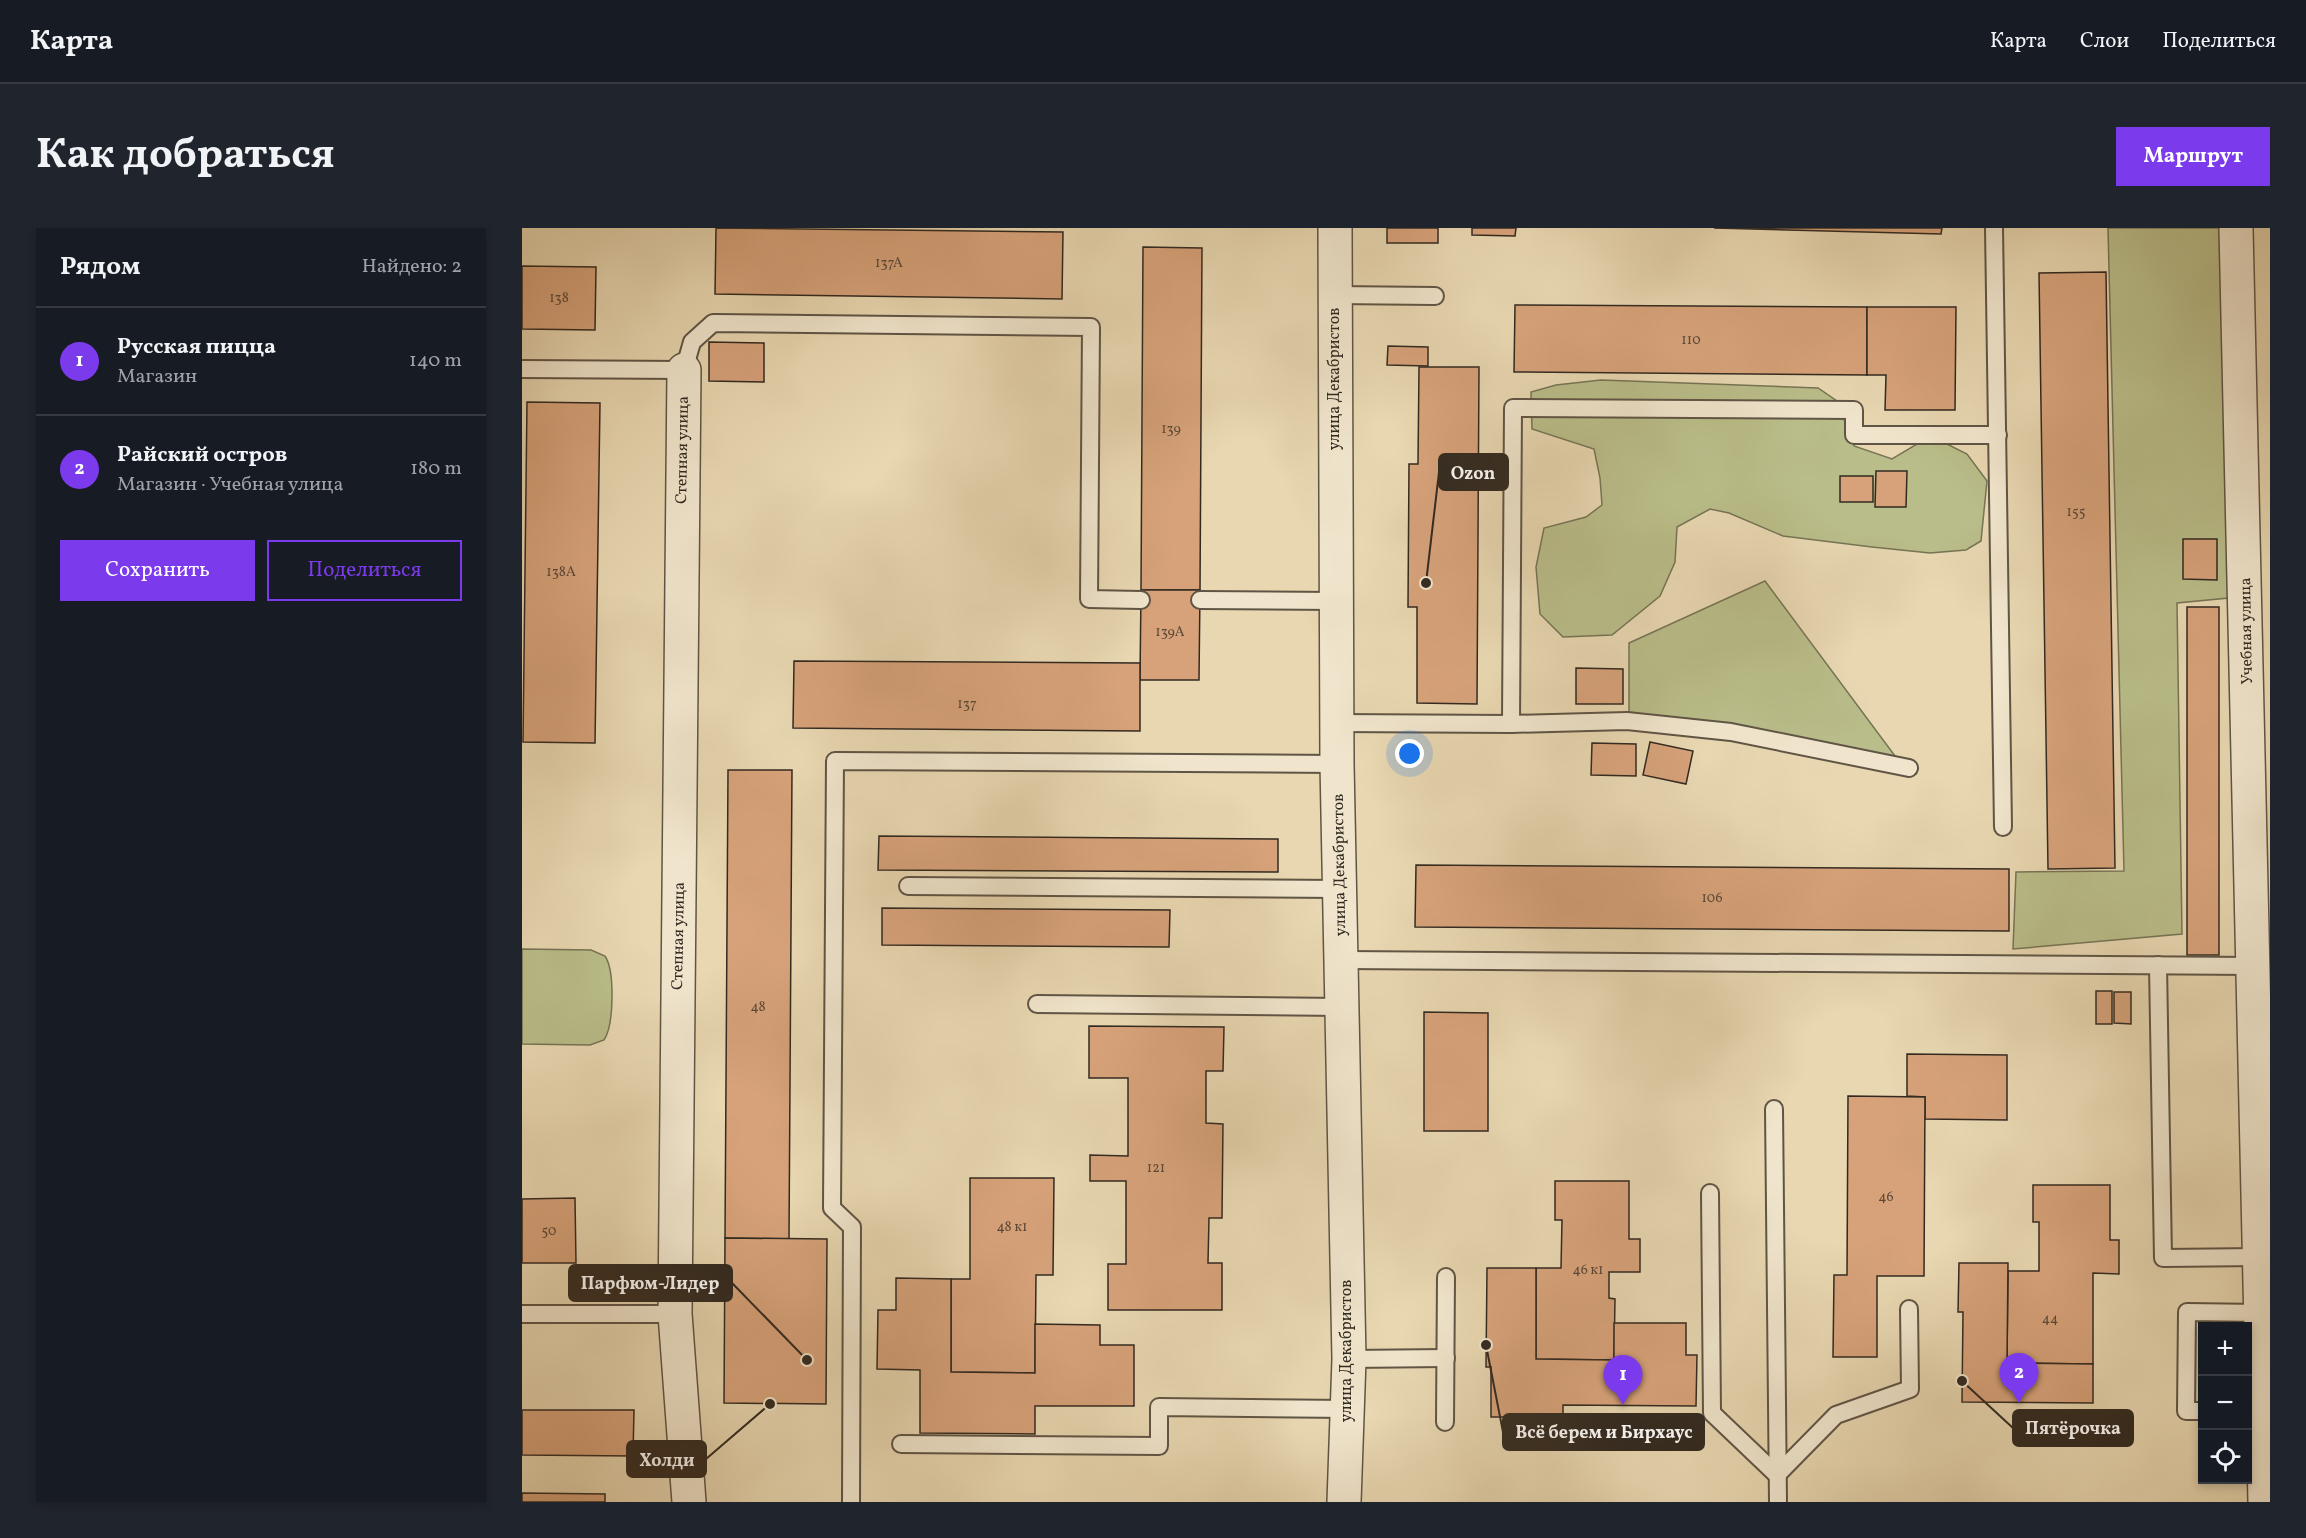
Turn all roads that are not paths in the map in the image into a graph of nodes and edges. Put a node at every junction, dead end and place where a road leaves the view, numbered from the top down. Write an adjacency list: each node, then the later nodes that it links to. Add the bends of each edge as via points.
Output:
1 (1335, 228): 4 (street, улица Декабристов)
2 (1994, 228): 8 (lane)
3 (2236, 228): 9 (street, Учебная улица)
4 (1335, 295): 5 (lane); 12 (street, улица Декабристов)
5 (1435, 296)
6 (522, 369): 7 (lane)
7 (684, 370): 10 (lane, via 692,342 713,323 1090,327 1089,599); 32 (street, Степная улица)
8 (1998, 435): 14 (lane, via 1854,435 1854,410 1513,408); 17 (lane)
9 (2258, 565): 22 (street, Учебная улица)
10 (1140, 600)
11 (1200, 600): 12 (lane)
12 (1336, 601): 13 (street, улица Декабристов)
13 (1337, 723): 14 (lane); 15 (street, улица Декабристов)
14 (1511, 724): 16 (lane, via 1628,721 1719,730)
15 (1337, 764): 19 (street, улица Декабристов); 42 (lane, via 835,761 832,1208 852,1227)
16 (1909, 768)
17 (2004, 827)
18 (908, 886): 19 (lane)
19 (1340, 889): 20 (street, улица Декабристов)
20 (1342, 960): 21 (lane); 24 (street, улица Декабристов)
21 (2158, 965): 22 (lane); 27 (lane, via 2163,1258)
22 (2254, 966): 27 (street, Учебная улица)
23 (1037, 1004): 24 (lane)
24 (1342, 1007): 34 (street, улица Декабристов)
25 (1774, 1109): 40 (lane)
26 (1710, 1193): 40 (lane, via 1712,1413)
27 (2259, 1257): 30 (street, Учебная улица)
28 (1446, 1277): 33 (lane)
29 (1909, 1309): 40 (lane, via 1910,1389 1836,1415)
30 (2261, 1313): 36 (lane, via 2187,1312 2186,1411); 37 (street, Учебная улица)
31 (522, 1314): 32 (lane)
32 (675, 1314): 41 (street, Степная улица)
33 (1446, 1358): 34 (lane); 38 (lane)
34 (1349, 1359): 35 (street, улица Декабристов)
35 (1349, 1409): 39 (lane, via 1159,1407 1159,1446); 43 (street, улица Декабристов)
36 (2198, 1411)
37 (2256, 1411): 45 (street, Учебная улица)
38 (1445, 1422)
39 (901, 1444)
40 (1777, 1475): 44 (lane)
41 (689, 1502)
42 (851, 1502)
43 (1344, 1502)
44 (1778, 1502)
45 (2265, 1502)

